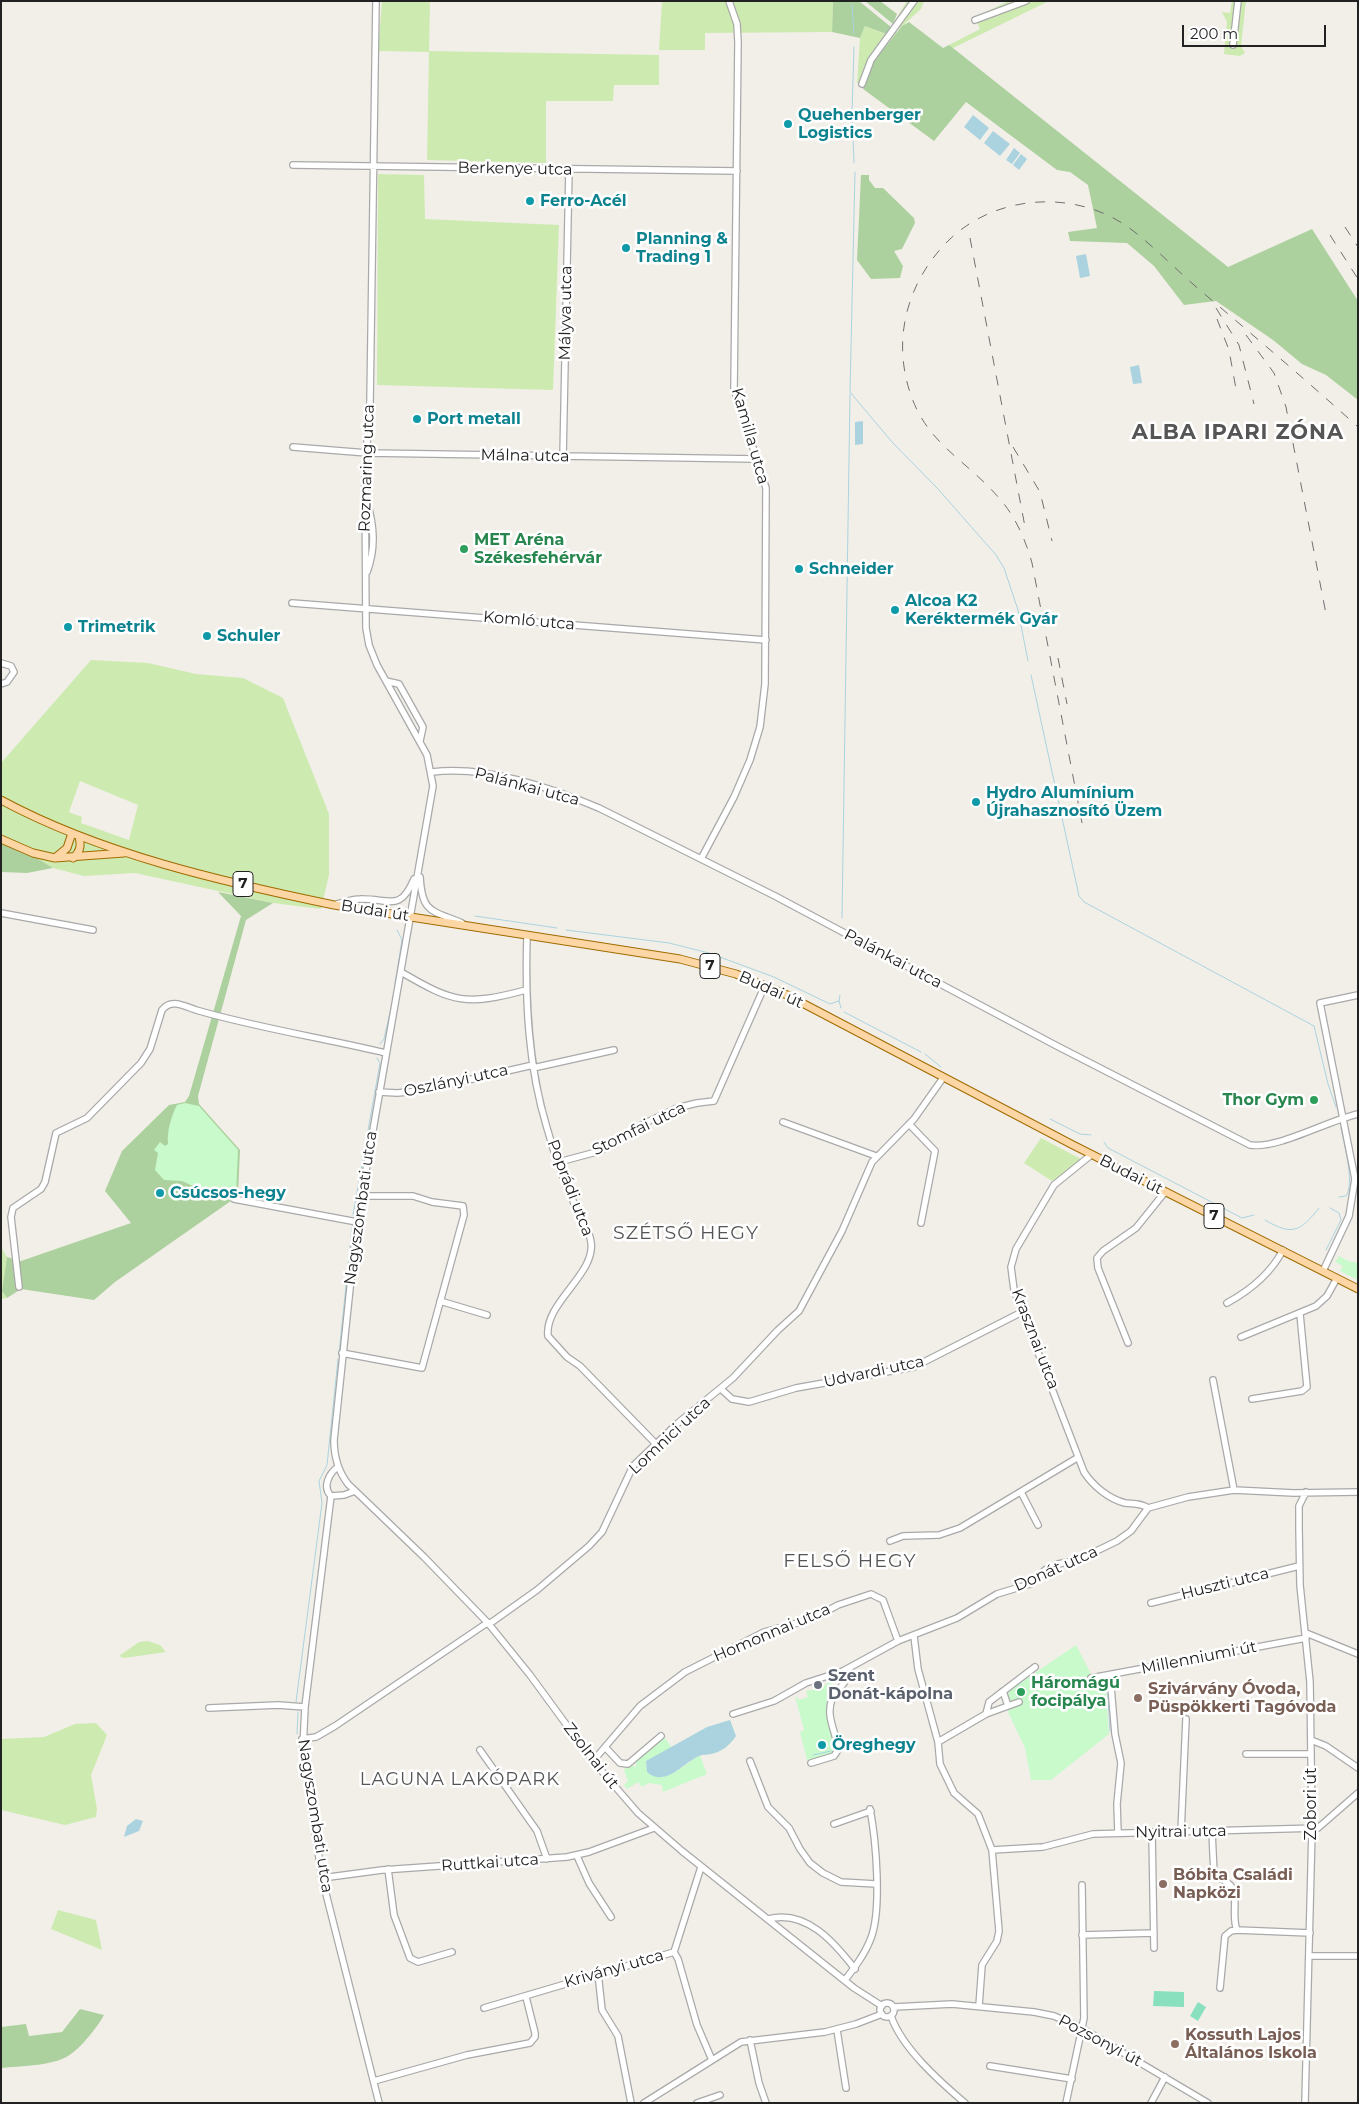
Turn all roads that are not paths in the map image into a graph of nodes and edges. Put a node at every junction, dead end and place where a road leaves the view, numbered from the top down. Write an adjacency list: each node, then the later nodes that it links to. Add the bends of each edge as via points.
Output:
1 (376, 1): 10 (street, Rozmaring utca)
2 (729, 1): 12 (street, Kamilla utca, via 737,24 738,42)
3 (914, 1): 8 (street, via 871,60)
4 (1026, 1): 6 (street)
5 (1238, 1): 7 (street)
6 (975, 20)
7 (1233, 45)
8 (862, 84)
9 (293, 165): 10 (street, Berkenye utca)
10 (374, 166): 11 (street, Berkenye utca); 14 (street, Rozmaring utca)
11 (569, 169): 12 (street, Berkenye utca); 15 (street, Mályva utca)
12 (737, 171): 16 (street, Kamilla utca, via 734,389)
13 (293, 447): 14 (street, Málna utca)
14 (367, 453): 15 (street, Málna utca); 18 (street, Rozmaring utca, via 365,494 373,523 373,556 365,577)
15 (563, 457): 16 (street, Málna utca)
16 (758, 459): 19 (street, Kamilla utca, via 767,499)
17 (292, 603): 18 (street, Komló utca)
18 (365, 607): 19 (street, Komló utca); 21 (street, via 369,645)
19 (766, 640): 31 (street, Kamilla utca, via 764,699 757,736 741,782)
20 (1, 663): 22 (street, via 12,666 14,672 7,682)
21 (386, 680): 23 (street); 23 (street, via 399,684 424,727)
22 (1, 684)
23 (420, 741): 24 (street)
24 (432, 772): 31 (street, Palánkai utca, via 475,772 570,796 617,816); 32 (street, via 432,792)
25 (1, 800): 26 (main road, 7)
26 (75, 834): 28 (main road, Budai út / 7); 29 (main road, via 67,848); 30 (main road, via 81,845)
27 (1, 839): 29 (main road, via 32,853)
28 (135, 854): 30 (main road, via 104,853); 33 (main road, Budai út / 7)
29 (55, 858): 30 (main road)
30 (73, 858)
31 (701, 860): 49 (street, Palánkai utca, via 1250,1145 1275,1144)
32 (419, 867): 33 (street, via 409,892 398,901 360,899); 35 (street); 36 (street, via 420,891 425,905)
33 (334, 905): 35 (main road, Budai út / 7)
34 (1, 913): 37 (street)
35 (410, 916): 36 (main road, Budai út / 7); 39 (street, Nagyszombati utca)
36 (471, 927): 38 (main road, Budai út / 7)
37 (93, 930)
38 (527, 936): 40 (main road, Budai út / 7, via 682,959); 41 (street, Poprádi utca)
39 (401, 972): 41 (street, via 433,990 458,998 486,1000); 44 (street, Nagyszombati utca)
40 (765, 985): 46 (main road, Budai út / 7); 54 (street, Stomfai utca, via 714,1101 677,1108 645,1122 600,1151)
41 (526, 990): 45 (street, Poprádi utca)
42 (1358, 995): 49 (street, via 1320,1003)
43 (614, 1050): 45 (street, Oszlányi utca)
44 (386, 1053): 47 (street, Nagyszombati utca); 63 (street, via 222,1017 175,1003 165,1005 146,1056 87,1118 56,1133 46,1182 13,1208 11,1217)
45 (533, 1066): 47 (street, Oszlányi utca, via 420,1091); 54 (street, Poprádi utca, via 546,1127)
46 (943, 1078): 51 (street, Lomnici utca); 52 (main road, Budai út / 7)
47 (379, 1092): 56 (street, Nagyszombati utca)
48 (1358, 1114): 49 (street, Palánkai utca)
49 (1345, 1117): 61 (street, via 1355,1171 1354,1196 1349,1216)
50 (783, 1122): 53 (street)
51 (909, 1124): 53 (street, Lomnici utca); 59 (street, via 935,1151)
52 (1091, 1155): 55 (main road, Budai út / 7); 67 (street, Krasznai utca, via 1052,1188 1013,1254 1010,1267)
53 (876, 1156): 74 (street, Lomnici utca, via 842,1232 802,1306)
54 (559, 1162): 76 (street, Poprádi utca, via 589,1233 592,1248 557,1307 548,1327 548,1336)
55 (1165, 1192): 60 (main road, Budai út / 7); 71 (street, via 1136,1228 1097,1258)
56 (361, 1196): 58 (street, Nagyszombati utca); 65 (street, via 413,1196 463,1206 462,1222)
57 (234, 1199): 58 (street)
58 (357, 1222): 72 (street, Nagyszombati utca)
59 (921, 1223)
60 (1283, 1250): 61 (main road, Budai út / 7); 66 (street, via 1250,1288)
61 (1323, 1271): 62 (main road, Budai út / 7)
62 (1337, 1278): 64 (main road, Budai út / 7); 68 (street, via 1322,1301)
63 (19, 1287)
64 (1358, 1289)
65 (440, 1301): 69 (street); 72 (street, via 422,1368)
66 (1227, 1303)
67 (1022, 1312): 74 (street, Udvardi utca, via 914,1367 796,1388 749,1402 732,1399); 77 (street, Krasznai utca, via 1076,1448)
68 (1300, 1314): 70 (street); 75 (street, via 1306,1389)
69 (487, 1315)
70 (1241, 1337)
71 (1128, 1343)
72 (342, 1353): 78 (street, Nagyszombati utca, via 334,1440)
73 (1213, 1380): 80 (street)
74 (721, 1389): 76 (street, Lomnici utca)
75 (1252, 1398)
76 (656, 1444): 92 (street, Lomnici utca, via 629,1471 602,1532 594,1542 537,1590)
77 (1077, 1458): 81 (street); 87 (street, Krasznai utca, via 1089,1479 1104,1492 1117,1500)
78 (338, 1467): 79 (street, Zsolnai út); 85 (street, Nagyszombati utca, via 328,1479 327,1490)
79 (355, 1490): 85 (street); 92 (street, Zsolnai út)
80 (1234, 1490): 84 (street); 87 (street, via 1188,1497)
81 (1021, 1492): 88 (street); 89 (street, via 978,1519 939,1535 903,1536)
82 (1306, 1492): 83 (street); 84 (street); 86 (street, Zobori út)
83 (1358, 1492)
84 (1294, 1493): 86 (street, Zobori út)
85 (331, 1496): 104 (street, Nagyszombati utca)
86 (1299, 1506): 90 (street, Zobori út)
87 (1148, 1508): 94 (street, Donát utca, via 1130,1532 1117,1541 1078,1560 1045,1570 1030,1584 997,1594 964,1614)
88 (1038, 1525)
89 (890, 1541)
90 (1300, 1566): 91 (street, Huszti utca); 93 (street, Zobori út)
91 (1151, 1603)
92 (488, 1623): 110 (street, Lomnici utca, via 344,1720 316,1737); 117 (street, Zsolnai út)
93 (1306, 1635): 96 (street); 99 (street, Millenniumi út); 111 (street, Zobori út)
94 (914, 1636): 95 (street, Donát utca); 112 (street, via 918,1669)
95 (898, 1641): 98 (street, Donát utca); 113 (street, Homonnai utca, via 880,1597 871,1594 854,1599 812,1619 764,1632 685,1672 640,1706)
96 (1358, 1654)
97 (1035, 1667): 101 (street)
98 (842, 1671): 106 (street, Donát utca, via 806,1683 774,1701); 119 (street, via 844,1683 830,1704 838,1750 834,1756)
99 (1110, 1675): 100 (street, Millenniumi út); 128 (street, via 1122,1772 1117,1804)
100 (1091, 1678)
101 (1003, 1690): 103 (street); 107 (street, via 989,1702)
102 (1019, 1702): 103 (street)
103 (1008, 1706): 107 (street)
104 (305, 1707): 105 (street); 110 (street, Nagyszombati utca)
105 (210, 1708)
106 (733, 1714)
107 (986, 1714): 112 (street)
108 (1186, 1719): 126 (street)
109 (661, 1736): 113 (street, via 628,1764 620,1762)
110 (302, 1739): 134 (street, Nagyszombati utca)
111 (1310, 1740): 116 (street, Zobori út); 120 (street, via 1326,1746)
112 (938, 1742): 129 (street, via 942,1769 958,1797 978,1814)
113 (605, 1747): 117 (street, Homonnai utca)
114 (480, 1750): 131 (street, via 537,1831)
115 (1246, 1754): 116 (street)
116 (1311, 1754): 124 (street, Zobori út)
117 (593, 1761): 123 (street, Zsolnai út)
118 (750, 1761): 135 (street, via 768,1807 789,1828 810,1863 822,1874 841,1882)
119 (811, 1764)
120 (1358, 1768)
121 (1358, 1792): 124 (street, Nyitrai utca, via 1324,1825)
122 (834, 1824): 135 (street, via 871,1810)
123 (654, 1828): 130 (street, Ruttkai utca); 132 (street, Zsolnai út)
124 (1312, 1829): 127 (street, Nyitrai utca); 141 (street, Zobori út)
125 (1152, 1832): 126 (street, Nyitrai utca); 128 (street, Nyitrai utca); 140 (street)
126 (1181, 1832): 127 (street, Nyitrai utca)
127 (1212, 1832): 139 (street, via 1214,1874 1232,1887)
128 (1118, 1833): 129 (street, Nyitrai utca, via 1094,1834 1035,1848)
129 (992, 1850): 154 (street, via 999,1931 997,1942 982,1965)
130 (577, 1856): 131 (street, Ruttkai utca); 137 (street, via 589,1883)
131 (547, 1859): 133 (street, Ruttkai utca)
132 (701, 1867): 138 (street, Zsolnai út); 145 (street, Kriványi utca)
133 (388, 1869): 134 (street, Ruttkai utca); 144 (street, via 394,1915 410,1958 418,1962)
134 (322, 1878): 166 (street, Nagyszombati utca)
135 (876, 1884): 148 (street, via 874,1931)
136 (1082, 1885): 142 (street)
137 (611, 1917)
138 (768, 1919): 148 (street, via 790,1919 818,1930 832,1940); 150 (street, Zsolnai út)
139 (1237, 1930): 141 (street); 151 (street, via 1225,1936)
140 (1154, 1933): 142 (street); 143 (street)
141 (1310, 1933): 146 (street, Zobori út)
142 (1082, 1935): 159 (street)
143 (1154, 1948)
144 (452, 1952)
145 (674, 1952): 149 (street, Kriványi utca); 162 (street, via 697,2025)
146 (1310, 1956): 147 (street); 178 (street, Zobori út)
147 (1358, 1956)
148 (854, 1968): 150 (street)
149 (598, 1973): 152 (street, Kriványi utca); 170 (street, via 602,2010 618,2036)
150 (845, 1980): 153 (street, Zsolnai út)
151 (1220, 1988)
152 (526, 1997): 156 (street, Kriványi utca); 166 (street, via 535,2033 530,2043 467,2055)
153 (882, 2006): 155 (street, via 887,2003); 157 (street)
154 (979, 2006): 155 (street, Pozsonyi út, via 934,2004); 159 (street, Pozsonyi út, via 1048,2014)
155 (894, 2007): 158 (street)
156 (484, 2008)
157 (882, 2014): 158 (street); 160 (street)
158 (891, 2016): 174 (street, via 901,2037 940,2082)
159 (1083, 2029): 164 (street, Pozsonyi út); 165 (street)
160 (837, 2030): 161 (street); 167 (street)
161 (750, 2040): 162 (street, via 728,2048); 173 (street)
162 (712, 2060): 171 (street)
163 (990, 2066): 165 (street)
164 (1165, 2077): 176 (street); 177 (street, Pozsonyi út)
165 (1072, 2079): 175 (street)
166 (374, 2081): 169 (street, Nagyszombati utca)
167 (846, 2088)
168 (720, 2095): 172 (street)
169 (379, 2103)
170 (631, 2103)
171 (644, 2103)
172 (697, 2103)
173 (766, 2103)
174 (965, 2103)
175 (1066, 2103)
176 (1151, 2103)
177 (1208, 2103)
178 (1305, 2103)

